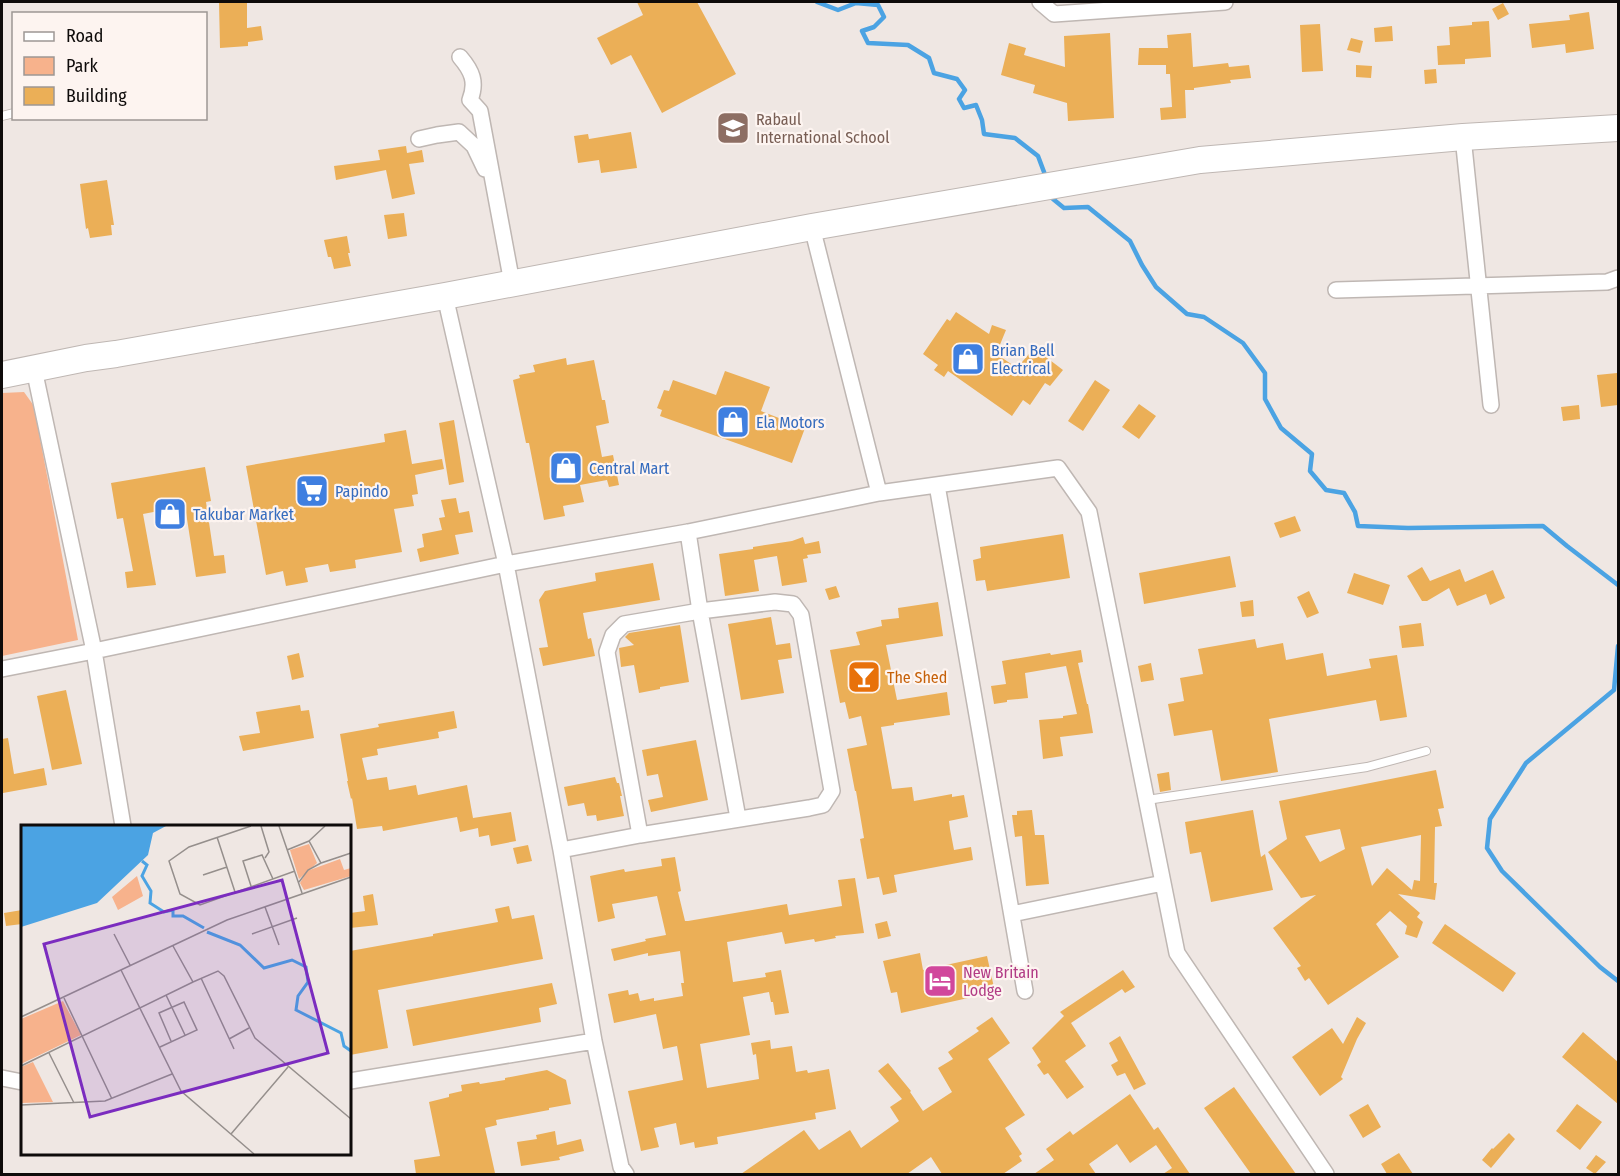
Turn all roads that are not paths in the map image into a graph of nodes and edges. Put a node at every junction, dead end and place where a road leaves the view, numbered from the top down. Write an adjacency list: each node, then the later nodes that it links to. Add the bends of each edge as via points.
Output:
1 (1040, 2): 2 (street, via 1054,14)
2 (1225, 2)
3 (460, 57): 7 (street, via 475,88 470,100 480,111)
4 (1618, 128): 5 (main road)
5 (1463, 137): 8 (main road, via 1200,160); 11 (street)
6 (419, 139): 7 (street, via 459,132 474,146)
7 (494, 187): 10 (street)
8 (812, 227): 10 (main road); 18 (street)
9 (1618, 278): 11 (street, via 1607,282)
10 (512, 283): 13 (main road)
11 (1479, 286): 12 (street); 16 (street)
12 (1336, 290)
13 (446, 296): 14 (main road); 20 (street)
14 (34, 369): 15 (main road); 22 (street)
15 (2, 375)
16 (1491, 405)
17 (937, 485): 18 (street); 25 (street, via 1058,468 1089,512); 31 (street)
18 (879, 494): 19 (street)
19 (688, 532): 20 (street); 21 (street)
20 (506, 564): 22 (street); 29 (street)
21 (700, 611): 26 (street); 26 (street, via 775,602 793,604 801,615 832,790 823,805); 28 (street, via 624,624 613,634 607,652)
22 (94, 651): 23 (street); 27 (street)
23 (2, 669)
24 (1426, 751): 25 (lane, via 1367,767)
25 (1146, 800): 30 (street)
26 (738, 818): 28 (street)
27 (123, 825)
28 (640, 835): 29 (street)
29 (561, 850): 33 (street)
30 (1163, 883): 31 (street); 38 (street, via 1177,953)
31 (1012, 914): 32 (street)
32 (1025, 992)
33 (594, 1041): 35 (street); 37 (street, via 621,1167)
34 (2, 1078): 36 (street)
35 (351, 1081)
36 (21, 1082)
37 (626, 1174)
38 (1326, 1174)

